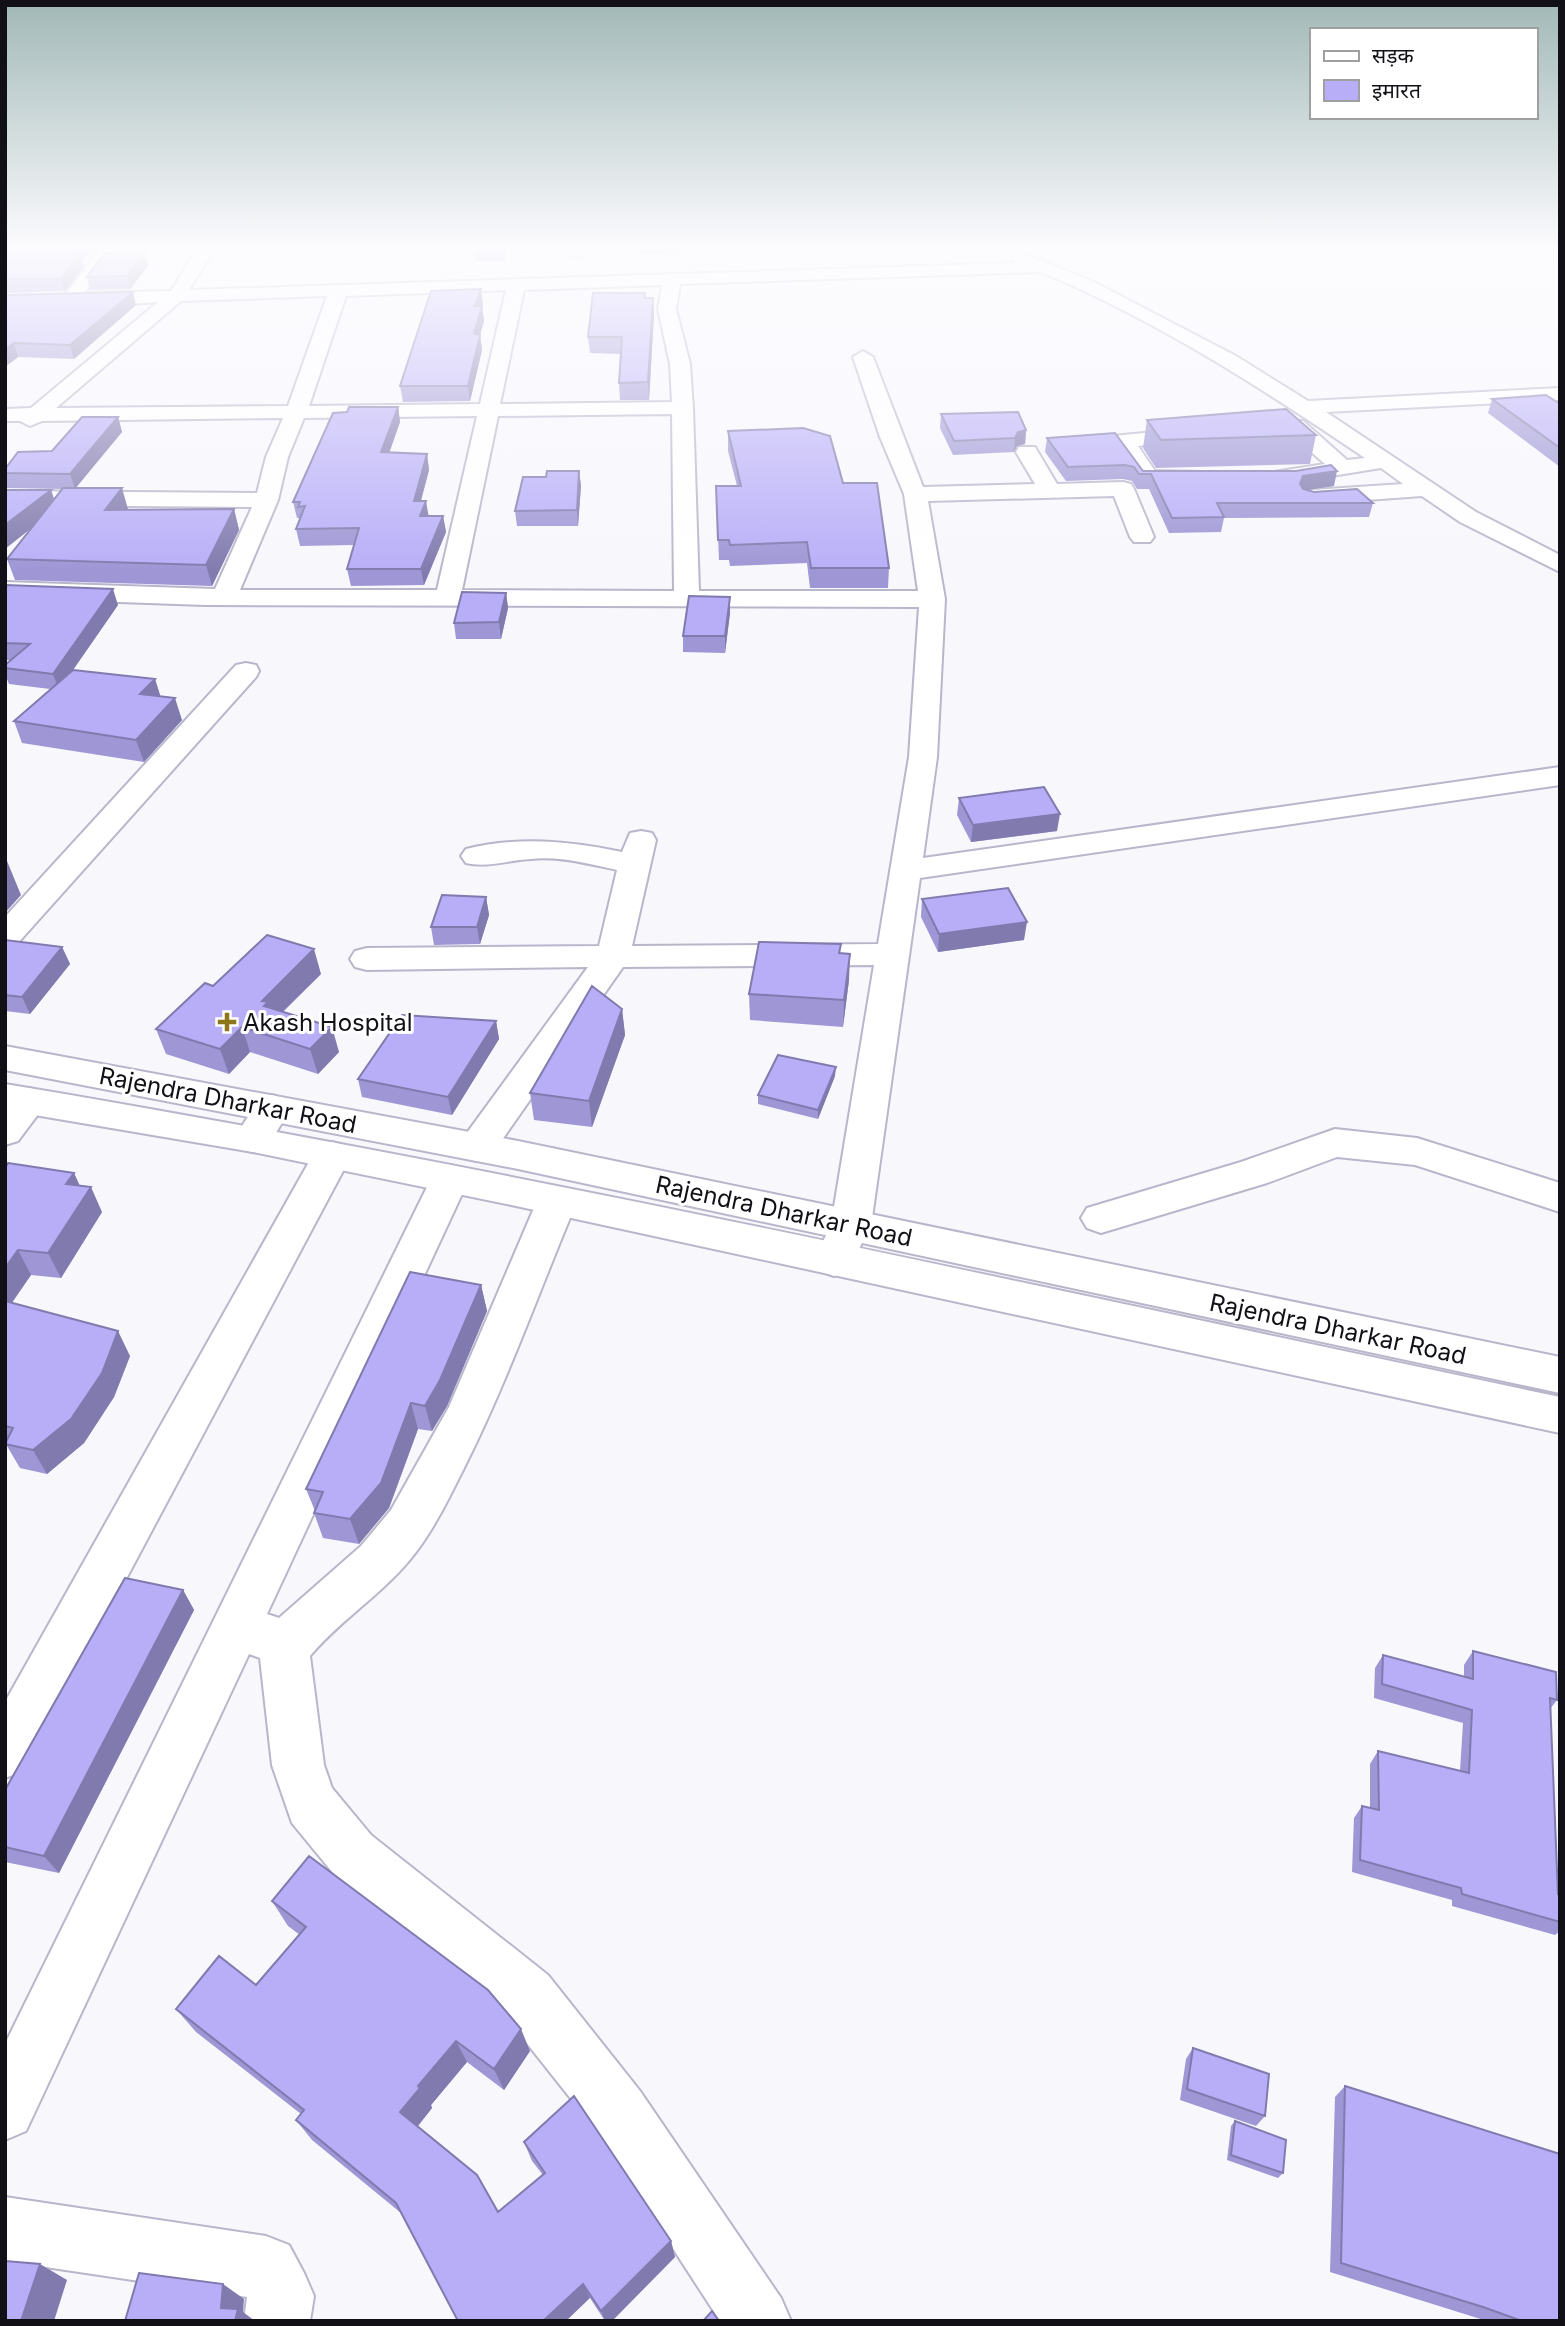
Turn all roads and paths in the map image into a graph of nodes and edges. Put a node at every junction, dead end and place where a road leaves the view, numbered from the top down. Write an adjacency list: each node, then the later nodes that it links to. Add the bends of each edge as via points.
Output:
1 (863, 357): 24 (street)
2 (104, 358): 14 (street)
3 (315, 358): 12 (street)
4 (500, 358): 13 (street)
5 (679, 358): 11 (street)
6 (1224, 358): 10 (street)
7 (1241, 358): 9 (street)
8 (1558, 396): 9 (street)
9 (1329, 406): 10 (street); 20 (street)
10 (1304, 407): 20 (street)
11 (683, 408): 13 (street); 34 (street)
12 (296, 412): 13 (street); 14 (street); 27 (street, via 277,457)
13 (488, 412): 33 (street)
14 (37, 415): 15 (street)
15 (10, 424)
16 (1270, 428): 19 (street, via 1297,426)
17 (1217, 433): 21 (street, via 1123,441 1149,478)
18 (1027, 452): 23 (street)
19 (1343, 468): 20 (street); 22 (street)
20 (1410, 473): 25 (street); 29 (street); 30 (street, via 1468,517)
21 (1214, 477)
22 (1267, 477)
23 (1050, 491): 24 (street); 28 (street, via 1123,489)
24 (915, 494): 35 (street)
25 (1310, 497)
26 (5, 498): 27 (street)
27 (267, 500): 32 (street)
28 (1142, 537)
29 (1560, 548)
30 (1560, 565)
31 (5, 590): 32 (street)
32 (224, 597): 33 (street)
33 (448, 597): 34 (street)
34 (687, 598): 35 (street)
35 (932, 599): 39 (street, via 923,757)
36 (246, 671): 40 (street)
37 (1560, 776): 39 (street)
38 (477, 856): 42 (street, via 533,849 638,852)
39 (907, 870): 41 (street)
40 (5, 937)
41 (891, 954): 42 (street); 52 (street)
42 (613, 957): 43 (street); 48 (street)
43 (367, 958)
44 (5, 1058): 46 (street, Rajendra Dharkar Road)
45 (13, 1110): 46 (street, Rajendra Dharkar Road)
46 (262, 1124): 47 (street, Rajendra Dharkar Road); 48 (street, Rajendra Dharkar Road)
47 (332, 1156): 48 (street, Rajendra Dharkar Road); 55 (street)
48 (463, 1163): 50 (street, Rajendra Dharkar Road); 52 (street, Rajendra Dharkar Road); 54 (street)
49 (1560, 1198): 51 (street, via 1417,1152 1335,1143 1253,1173)
50 (557, 1201): 52 (street, Rajendra Dharkar Road); 54 (street, via 450,1447 407,1527 358,1580 314,1616)
51 (1101, 1218)
52 (843, 1243): 53 (street, Rajendra Dharkar Road)
53 (1559, 1394)
54 (260, 1638): 56 (street); 59 (street, via 311,1804 352,1854 527,1996 619,2112)
55 (5, 1752)
56 (5, 2110)
57 (5, 2229): 58 (street, via 266,2268 281,2296)
58 (277, 2321)
59 (758, 2321)

